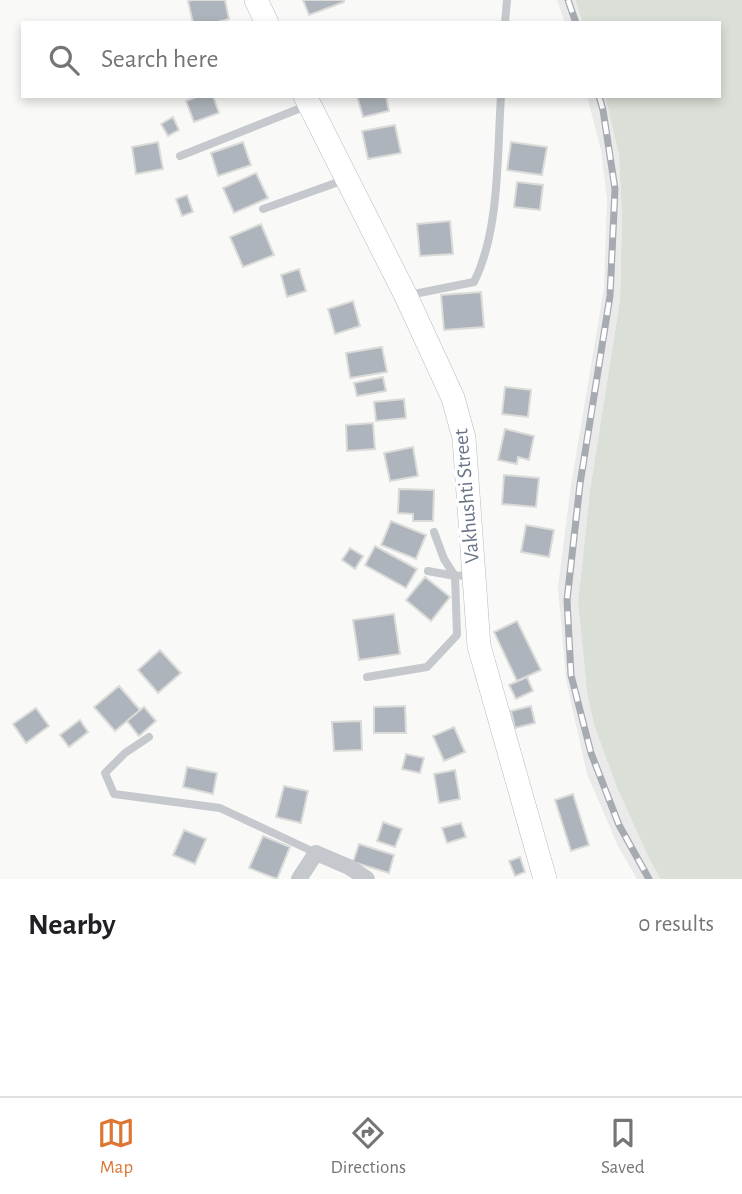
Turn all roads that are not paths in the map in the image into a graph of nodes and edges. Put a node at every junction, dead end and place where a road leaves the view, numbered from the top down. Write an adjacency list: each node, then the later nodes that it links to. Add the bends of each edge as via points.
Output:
1 (256, 0): 3 (street)
2 (507, 0): 4 (lane)
3 (266, 21)
4 (505, 21)
5 (500, 98): 10 (lane, via 494,206 483,263 474,282)
6 (307, 100): 7 (lane); 8 (street, Vakhushti Street)
7 (180, 156)
8 (346, 179): 9 (lane); 10 (street, Vakhushti Street)
9 (263, 209)
10 (406, 296): 13 (street, Vakhushti Street, via 453,398 464,438)
11 (434, 532): 13 (lane, via 444,559)
12 (428, 571): 13 (lane)
13 (465, 575): 14 (lane, via 457,635 427,667); 19 (street, Vakhushti Street, via 478,646)
14 (366, 677)
15 (149, 737): 16 (lane, via 105,773 114,794 220,808)
16 (316, 853): 17 (street); 18 (street)
17 (299, 879)
18 (367, 879)
19 (545, 879)

